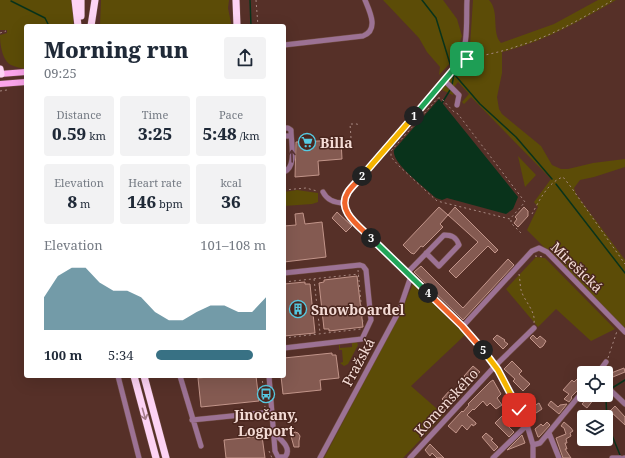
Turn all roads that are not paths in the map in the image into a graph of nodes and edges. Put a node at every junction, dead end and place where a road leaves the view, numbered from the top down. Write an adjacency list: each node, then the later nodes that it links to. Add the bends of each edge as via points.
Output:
1 (75, 0): 9 (highway)
2 (81, 0): 10 (highway)
3 (91, 0): 11 (highway)
4 (95, 0): 12 (highway)
5 (236, 0): 8 (highway)
6 (365, 0): 15 (street, via 372,24 367,34)
7 (467, 0): 18 (street, via 465,45 461,60)
8 (237, 16): 13 (highway); 14 (highway)
9 (79, 24)
10 (79, 24)
11 (91, 24)
12 (91, 24)
13 (237, 24)
14 (239, 24)
15 (286, 45)
16 (0, 72): 17 (main road); 20 (main road)
17 (24, 72)
18 (445, 80): 21 (street, via 459,95); 27 (street, via 348,192)
19 (24, 82): 20 (main road)
20 (1, 84)
21 (457, 105)
22 (286, 128): 24 (street, via 291,130)
23 (286, 136): 24 (street)
24 (291, 136): 25 (street, one-way to 24, via 292,163)
25 (286, 171)
26 (323, 192): 27 (street, via 329,199)
27 (344, 203): 30 (street, via 348,215)
28 (426, 253): 28 (street, via 439,266 459,245 457,239 451,235 444,235); 30 (street)
29 (286, 273): 34 (street, via 363,266 366,270 371,320 362,339)
30 (409, 274): 31 (street); 56 (street, Pražská, via 399,311)
31 (462, 326): 33 (street, Mirešická, via 532,251 539,248 547,252); 36 (street)
32 (534, 328): 36 (street, Komenského)
33 (623, 332)
34 (286, 348)
35 (606, 362): 37 (street)
36 (495, 366): 48 (street); 57 (street, Komenského)
37 (603, 366)
38 (119, 378): 53 (street)
39 (135, 378): 54 (highway, one-way to 54)
40 (145, 378): 55 (highway)
41 (181, 378): 47 (street)
42 (268, 378): 46 (street)
43 (613, 393): 45 (street)
44 (577, 399): 50 (street)
45 (625, 404)
46 (272, 412): 47 (street); 49 (street)
47 (192, 420): 52 (street)
48 (527, 425): 51 (street); 58 (street)
49 (273, 432): 49 (street, via 288,448 287,454 283,457 275,454)
50 (549, 433): 51 (street, via 540,444); 60 (street)
51 (533, 445): 59 (street)
52 (201, 446)
53 (139, 458)
54 (156, 458)
55 (166, 458)
56 (320, 458)
57 (410, 458)
58 (493, 458)
59 (534, 458)
60 (559, 458)
61 (612, 458): 62 (street)
62 (620, 458)

